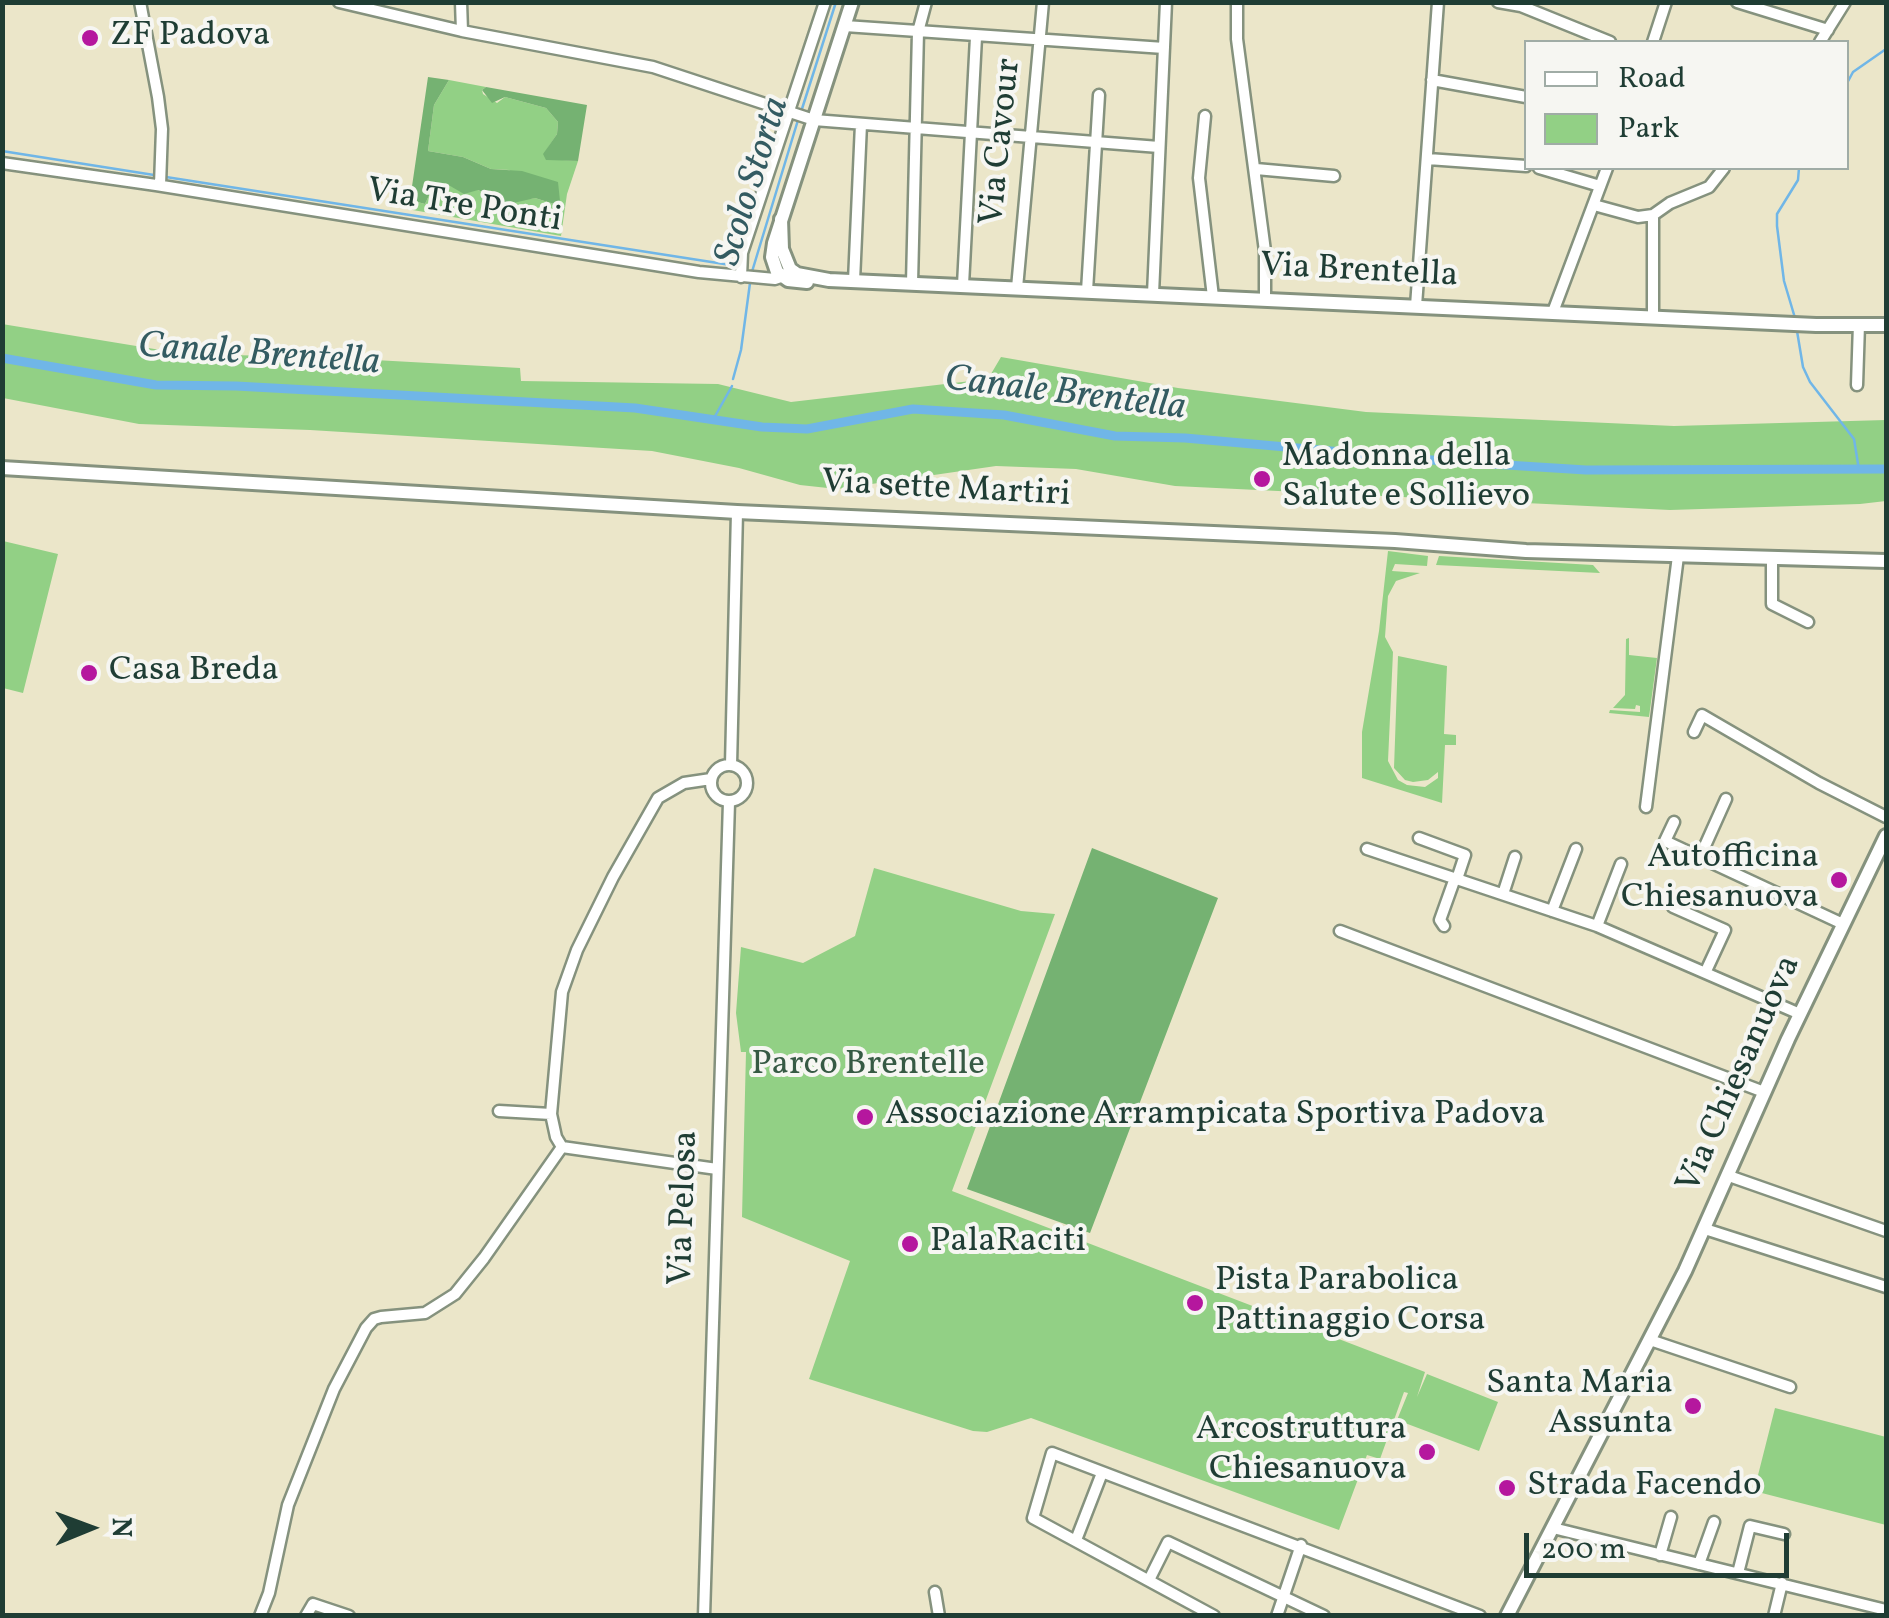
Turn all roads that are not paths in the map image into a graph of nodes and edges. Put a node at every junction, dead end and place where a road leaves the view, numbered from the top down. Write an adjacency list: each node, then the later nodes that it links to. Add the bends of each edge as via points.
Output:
1 (140, 2): 45 (street, via 158,97)
2 (338, 2): 17 (street)
3 (462, 2): 17 (street)
4 (825, 2): 28 (street)
5 (852, 2): 15 (main road)
6 (926, 2): 18 (street)
7 (1044, 2): 23 (street, Via Cavour)
8 (1166, 2): 24 (street)
9 (1236, 2): 40 (street)
10 (1438, 2): 25 (street)
11 (1498, 2): 20 (street)
12 (1666, 2): 21 (street)
13 (1737, 2): 16 (street)
14 (1845, 2): 16 (street)
15 (845, 26): 18 (street); 30 (main road)
16 (1828, 30): 22 (street)
17 (462, 31): 28 (street, via 652,67)
18 (918, 32): 19 (street); 32 (street)
19 (976, 37): 23 (street); 33 (street)
20 (1605, 40)
21 (1654, 40)
22 (1821, 40)
23 (1040, 42): 24 (street); 34 (street, Via Cavour)
24 (1164, 48): 36 (street)
25 (1432, 80): 27 (street); 37 (street)
26 (1098, 95): 35 (street)
27 (1524, 98)
28 (790, 112): 30 (street); 52 (street)
29 (1206, 116): 62 (street, via 1200,178)
30 (812, 119): 31 (street); 49 (main road)
31 (861, 124): 32 (street); 56 (street)
32 (918, 130): 33 (street); 57 (street)
33 (970, 135): 34 (street); 58 (street)
34 (1030, 139): 35 (street); 59 (street, Via Cavour)
35 (1094, 144): 36 (street); 60 (street)
36 (1159, 147): 61 (street)
37 (1428, 159): 39 (street); 64 (street)
38 (2, 163): 45 (street, Via Tre Ponti)
39 (1524, 166)
40 (1256, 169): 44 (street); 63 (street)
41 (1545, 170): 46 (street)
42 (1606, 170): 46 (street)
43 (1722, 170): 48 (street, via 1709,187)
44 (1334, 176)
45 (158, 185): 52 (street, Via Tre Ponti, via 560,252)
46 (1600, 186): 47 (street)
47 (1594, 205): 48 (street); 65 (street)
48 (1653, 215): 66 (street)
49 (781, 219): 50 (main road); 51 (main road)
50 (774, 243): 52 (street); 54 (main road, via 774,266)
51 (784, 258): 53 (main road); 54 (street)
52 (749, 274): 54 (street)
53 (798, 274): 54 (street); 55 (main road)
54 (782, 277): 55 (main road)
55 (830, 280): 56 (main road, Via Brentella)
56 (854, 281): 57 (main road, Via Brentella)
57 (912, 283): 58 (main road, Via Brentella)
58 (964, 285): 59 (main road, Via Brentella)
59 (1017, 288): 60 (main road, Via Brentella)
60 (1087, 291): 61 (main road, Via Brentella)
61 (1154, 294): 62 (main road, Via Brentella)
62 (1213, 297): 63 (main road, Via Brentella)
63 (1265, 299): 64 (main road, Via Brentella)
64 (1416, 306): 65 (main road, Via Brentella)
65 (1553, 312): 66 (main road, Via Brentella)
66 (1653, 315): 67 (main road, Via Brentella)
67 (1859, 324): 68 (main road, Via Brentella); 69 (street)
68 (1886, 324)
69 (1856, 386)
70 (2, 468): 71 (main road, Via sette Martiri)
71 (738, 512): 72 (main road, Via sette Martiri); 77 (street, Via Pelosa)
72 (1678, 556): 73 (main road, Via sette Martiri); 81 (street)
73 (1772, 559): 74 (main road, Via sette Martiri); 75 (street, via 1772,604)
74 (1886, 560)
75 (1808, 622)
76 (1694, 732): 82 (street, via 1702,715)
77 (731, 765): 78 (street); 80 (street, Via Pelosa, via 748,783 741,798)
78 (711, 780): 80 (street, via 716,796); 103 (street, via 684,783 658,798 577,950 562,992)
79 (1726, 799): 89 (street)
80 (729, 802): 105 (street, Via Pelosa)
81 (1646, 806)
82 (1886, 816)
83 (1674, 822): 89 (street, via 1665,842)
84 (1886, 836): 95 (main road, Via Chiesanuova)
85 (1419, 838): 91 (street, via 1465,855)
86 (1367, 849): 91 (street)
87 (1576, 849): 94 (street)
88 (1515, 857): 92 (street)
89 (1700, 857): 95 (street)
90 (1621, 864): 97 (street)
91 (1456, 879): 92 (street); 96 (street, via 1440,920)
92 (1503, 894): 94 (street)
93 (1673, 907): 99 (street, via 1725,930)
94 (1552, 911): 97 (street)
95 (1843, 924): 100 (main road, Via Chiesanuova)
96 (1444, 926)
97 (1598, 926): 99 (street)
98 (1340, 931): 101 (street)
99 (1706, 971): 100 (street)
100 (1800, 1014): 101 (main road, Via Chiesanuova)
101 (1764, 1092): 106 (main road, Via Chiesanuova)
102 (499, 1111): 103 (street)
103 (551, 1114): 104 (street)
104 (562, 1147): 105 (street); 128 (street, via 455,1294 425,1313 374,1318 366,1328 288,1505)
105 (717, 1169): 131 (street, Via Pelosa)
106 (1729, 1176): 107 (main road, Via Chiesanuova); 108 (street)
107 (1705, 1230): 109 (street); 110 (main road, Via Chiesanuova)
108 (1886, 1232)
109 (1886, 1287)
110 (1650, 1340): 111 (street); 115 (main road, Via Chiesanuova)
111 (1790, 1387)
112 (1102, 1473): 117 (street); 117 (street, via 1052,1453 1033,1518); 118 (street)
113 (1671, 1516): 119 (street)
114 (1714, 1522): 120 (street)
115 (1553, 1528): 119 (street); 137 (main road, Via Chiesanuova)
116 (1784, 1534): 121 (street, via 1750,1526)
117 (1076, 1540): 122 (street)
118 (1301, 1545): 125 (street); 136 (street)
119 (1660, 1555): 120 (street)
120 (1699, 1564): 121 (street)
121 (1738, 1573): 123 (street)
122 (1150, 1578): 125 (street, via 1168,1542); 133 (street)
123 (1782, 1583): 126 (street); 138 (street)
124 (935, 1592): 132 (street)
125 (1283, 1596): 134 (street); 135 (street)
126 (1863, 1610): 127 (street)
127 (1886, 1610)
128 (260, 1616)
129 (306, 1616): 130 (street, via 313,1604)
130 (349, 1616)
131 (704, 1616)
132 (939, 1616)
133 (1214, 1616)
134 (1277, 1616)
135 (1324, 1616)
136 (1480, 1616)
137 (1507, 1616)
138 (1774, 1616)

